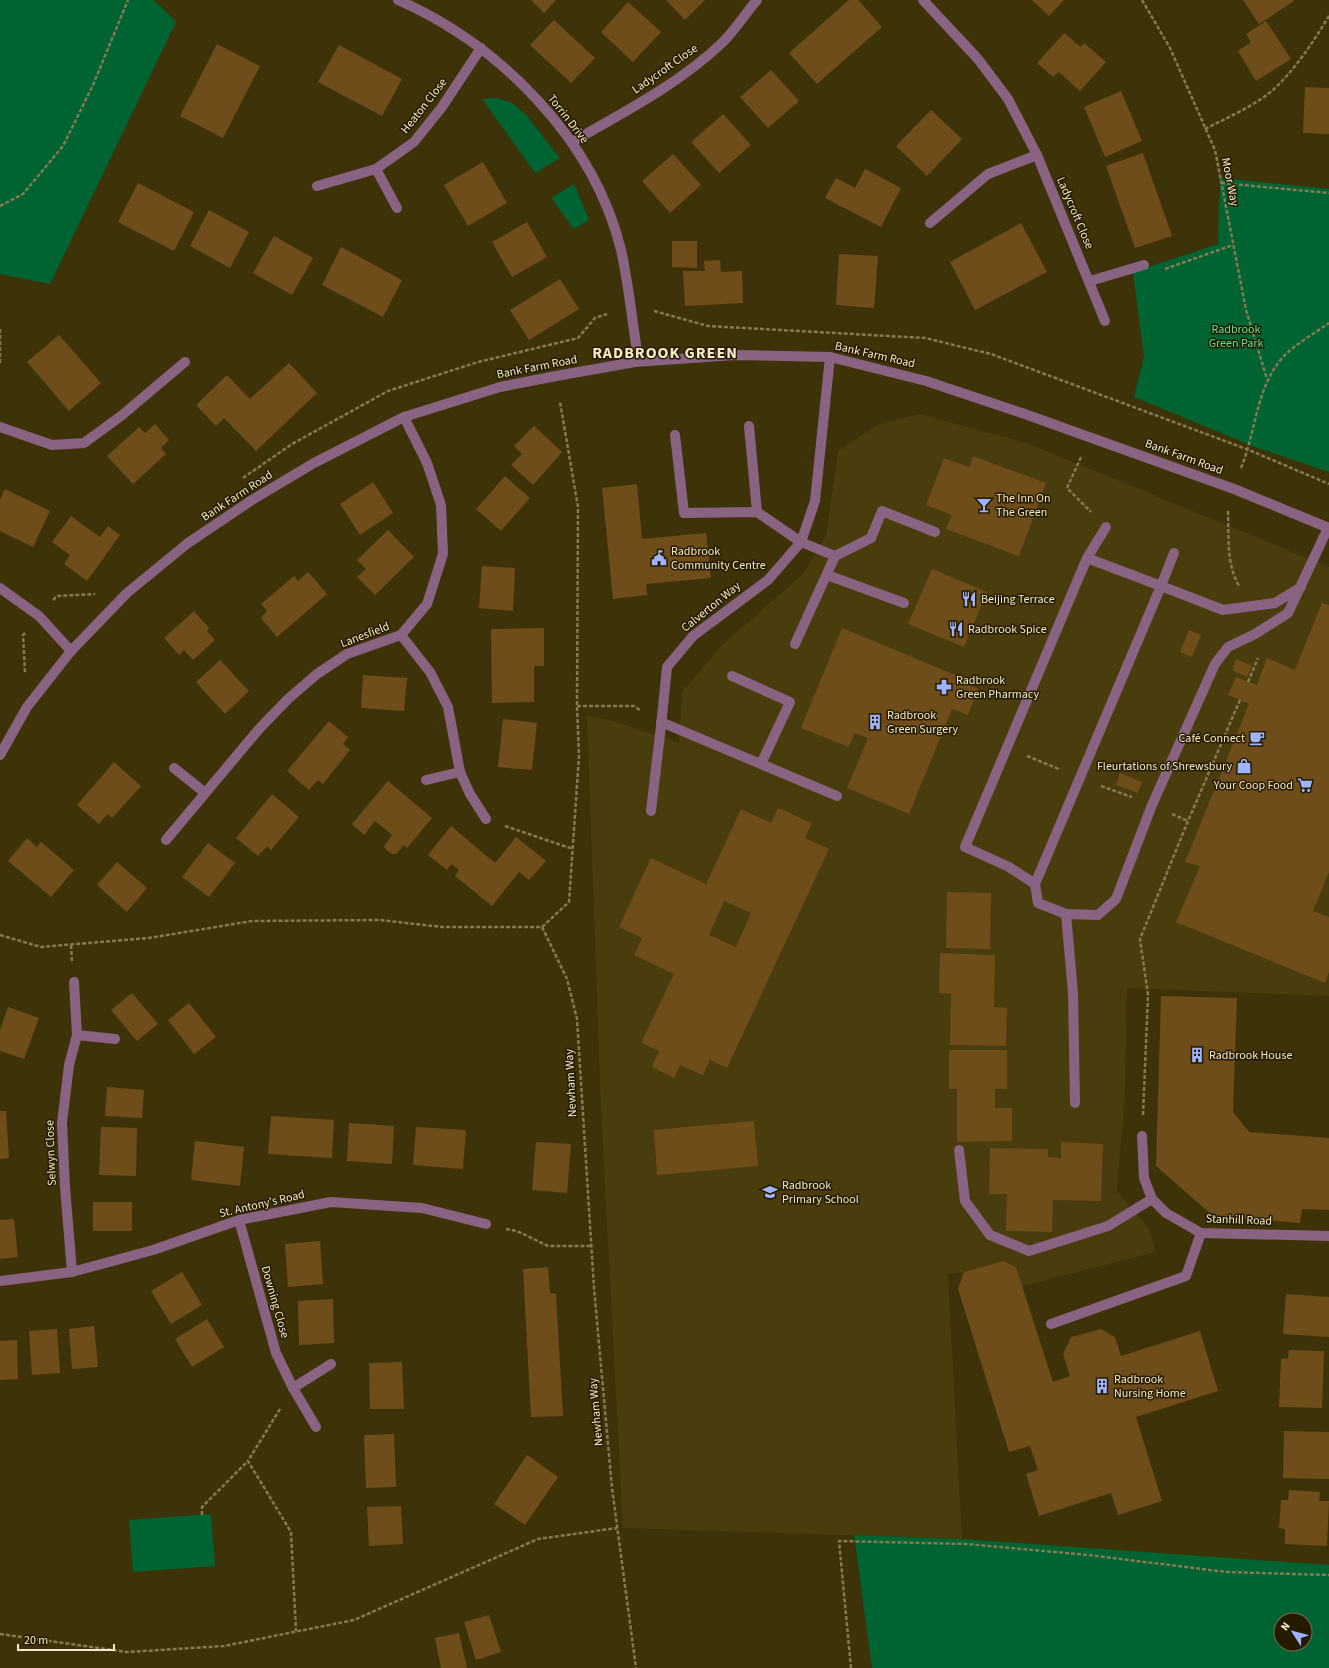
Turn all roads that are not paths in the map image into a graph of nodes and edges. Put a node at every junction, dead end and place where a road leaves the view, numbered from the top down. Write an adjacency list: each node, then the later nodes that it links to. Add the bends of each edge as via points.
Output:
1 (398, 0): 4 (street, Torrin Drive, via 428,13)
2 (756, 0): 5 (street, Ladycroft Close, via 723,42 687,72 644,101)
3 (923, 0): 6 (street, Ladycroft Close, via 978,59 1008,99)
4 (481, 48): 5 (street, Torrin Drive, via 531,93); 7 (street, Heaton Close, via 442,107 414,142)
5 (572, 142): 16 (street, Torrin Drive, via 602,196 620,249 638,357)
6 (1037, 155): 10 (street, via 988,174); 12 (street, Ladycroft Close)
7 (376, 169): 8 (street, Heaton Close); 9 (street)
8 (317, 186)
9 (397, 208)
10 (930, 223)
11 (1144, 265): 12 (street)
12 (1090, 281): 13 (street, Ladycroft Close)
13 (1105, 321)
14 (830, 357): 16 (street, Bank Farm Road, via 735,355); 23 (street, Bank Farm Road, via 926,381 1022,413 1234,489); 25 (street, Calverton Way, via 815,501)
15 (185, 362): 19 (street, via 121,416 84,443 52,445)
16 (635, 362): 17 (street, Bank Farm Road, via 500,387)
17 (404, 417): 34 (street, Lanesfield, via 427,463 441,505 443,554 427,604); 36 (street, Bank Farm Road, via 314,463 188,543 127,593)
18 (749, 426): 21 (street)
19 (0, 427)
20 (674, 435): 21 (street, via 684,513)
21 (757, 512): 25 (street)
22 (1106, 527): 28 (street)
23 (1329, 528): 31 (street)
24 (935, 532): 27 (street, via 882,511 871,538)
25 (801, 542): 27 (street); 38 (street, Calverton Way, via 768,580 693,636 667,668)
26 (1174, 553): 30 (street)
27 (835, 556): 29 (street)
28 (1087, 558): 30 (street); 49 (street, via 965,847 1009,867)
29 (827, 575): 33 (street); 35 (street)
30 (1161, 586): 31 (street, via 1223,610 1274,603); 49 (street)
31 (1301, 587): 50 (street, via 1288,613 1255,634 1228,647 1215,664 1152,805 1116,899 1098,915)
32 (0, 588): 36 (street, via 39,616)
33 (904, 603)
34 (401, 635): 42 (street, via 430,672 448,707); 44 (street, Lanesfield, via 347,654 318,674 288,699 259,729)
35 (795, 644)
36 (71, 651): 39 (street, Bank Farm Road, via 27,707)
37 (732, 676): 40 (street, via 790,702)
38 (661, 724): 40 (street); 46 (street, Calverton Way)
39 (0, 755)
40 (761, 764): 45 (street)
41 (174, 768): 44 (street)
42 (460, 772): 43 (street); 47 (street)
43 (426, 780)
44 (204, 792): 48 (street, Lanesfield)
45 (837, 796)
46 (651, 811)
47 (486, 819)
48 (166, 840)
49 (1035, 884): 50 (street, via 1038,903)
50 (1066, 914): 54 (street, via 1073,993)
51 (74, 982): 52 (street, Selwyn Close)
52 (77, 1035): 53 (street); 62 (street, Selwyn Close, via 69,1065 62,1123)
53 (115, 1039)
54 (1075, 1103)
55 (1142, 1136): 57 (street, Stanhill Road, via 1144,1178)
56 (959, 1150): 57 (street, via 965,1201 990,1235 1029,1251 1108,1226)
57 (1152, 1199): 60 (street, Stanhill Road, via 1166,1213)
58 (239, 1220): 59 (street, St. Antony's Road, via 331,1202 422,1208); 62 (street, St. Antony's Road, via 154,1250); 66 (street, Downing Close, via 276,1353)
59 (486, 1224)
60 (1201, 1233): 61 (street, Stanhill Road); 64 (street, via 1186,1276)
61 (1329, 1236)
62 (72, 1272): 63 (street, St. Antony's Road)
63 (0, 1281)
64 (1051, 1324)
65 (330, 1364): 66 (street)
66 (293, 1388): 67 (street, Downing Close)
67 (316, 1427)

